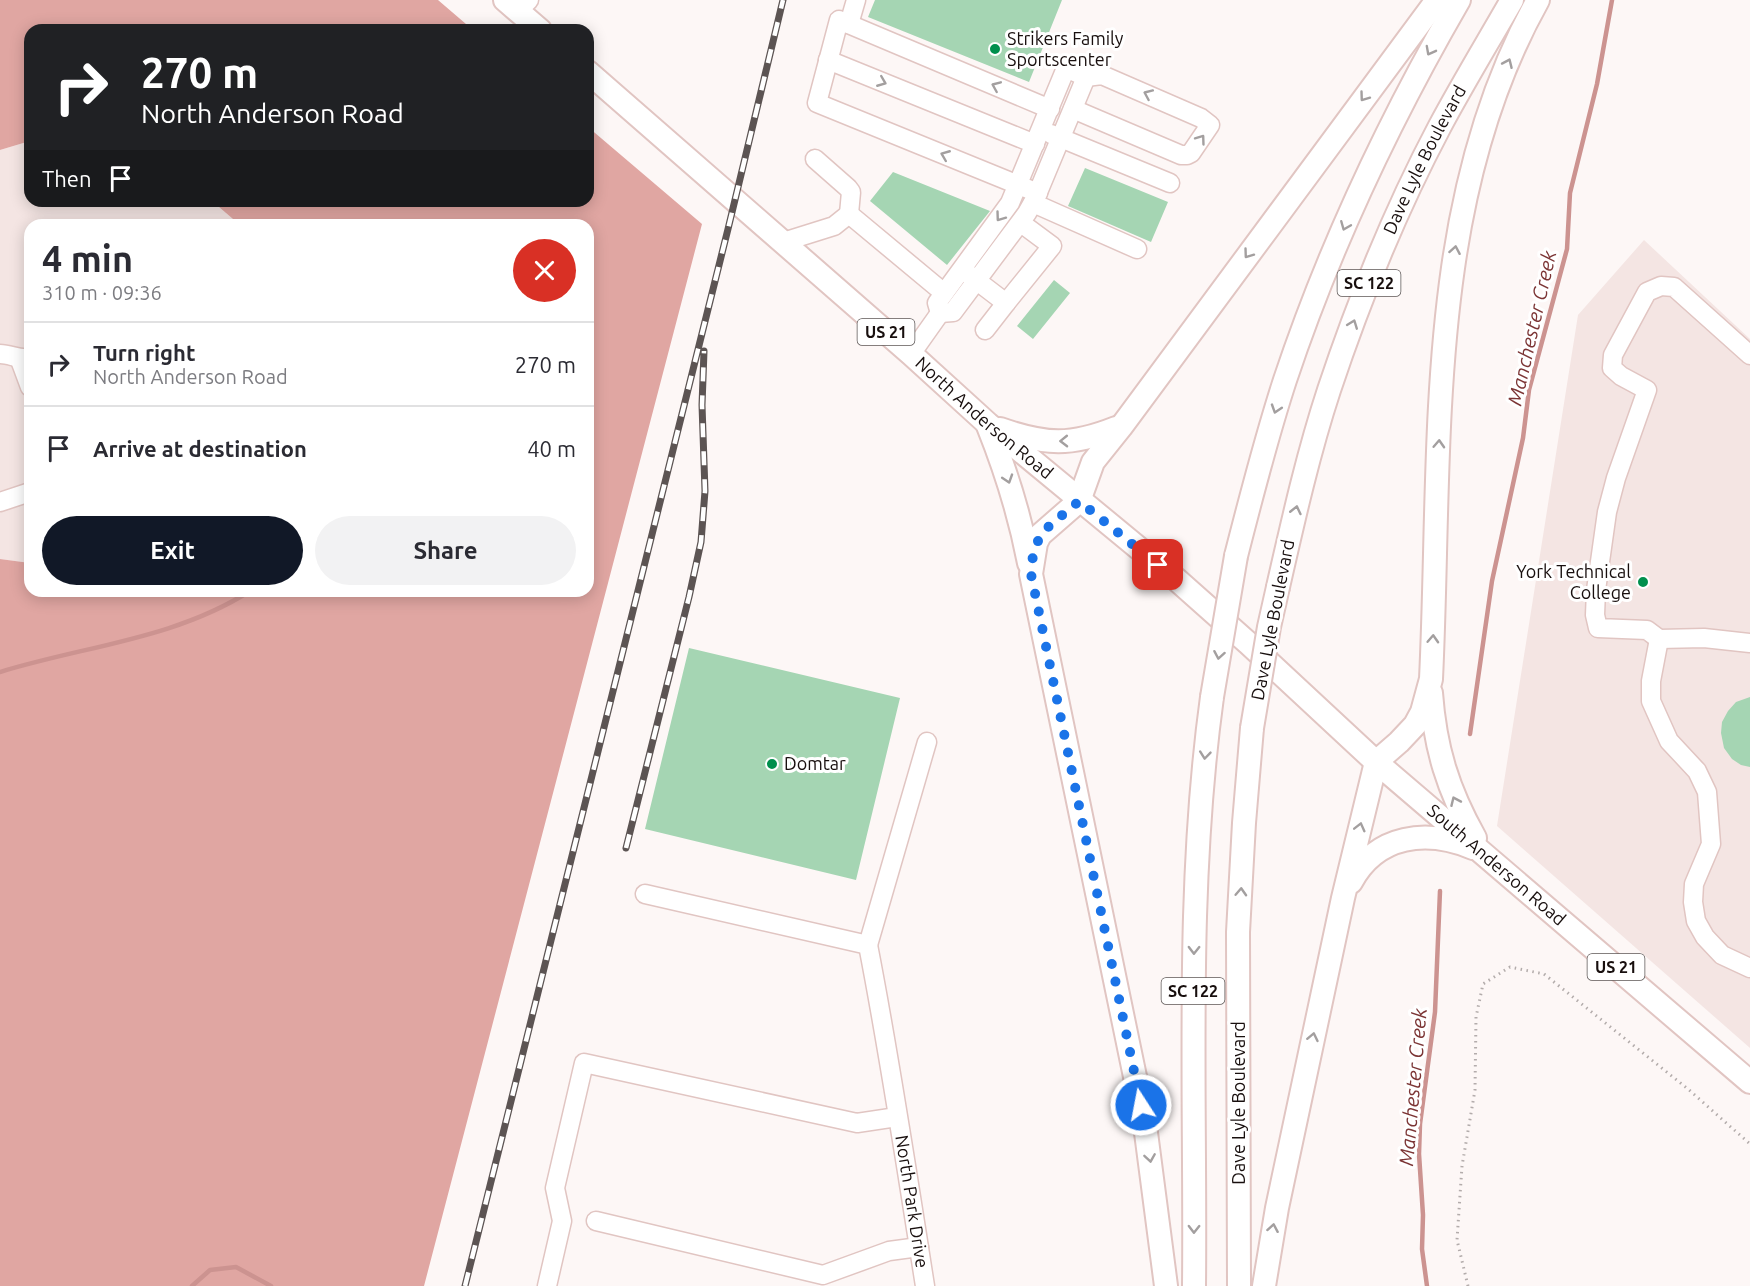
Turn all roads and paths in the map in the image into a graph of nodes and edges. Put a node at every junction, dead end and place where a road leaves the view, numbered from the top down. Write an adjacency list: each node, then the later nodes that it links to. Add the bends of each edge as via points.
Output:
1 (856, 0): 7 (street)
2 (1437, 0): 35 (main road, one-way to 35)
3 (1459, 0): 59 (main road, SC 122, one-way to 59, bridge, via 1355,201 1316,295 1270,427 1236,556 1202,782 1195,907)
4 (1512, 0): 60 (main road, Dave Lyle Boulevard / SC 122, one-way to 4, bridge, via 1238,932 1252,728 1267,637 1301,486 1329,390 1365,292 1439,128)
5 (1538, 0): 43 (main road, one-way to 5, via 1449,281 1464,199 1484,124)
6 (517, 4): 8 (main road)
7 (844, 22): 9 (street); 12 (street, one-way to 7)
8 (535, 24)
9 (828, 60): 14 (street, one-way to 14); 18 (street, one-way to 9, via 817,104)
10 (1086, 76): 12 (street, via 1066,68); 13 (street); 13 (street, one-way to 10, via 1187,155 1209,129 1207,121 1102,75)
11 (594, 77): 22 (main road, North Anderson Road / US 21)
12 (1050, 109): 14 (street)
13 (1073, 109): 15 (street)
14 (1038, 137): 15 (street); 18 (street)
15 (1061, 138): 17 (street); 19 (street)
16 (815, 159): 20 (street, via 848,188)
17 (1170, 183)
18 (1019, 184): 19 (street); 24 (street, one-way to 24, via 1010,203)
19 (1036, 198): 21 (street); 23 (street)
20 (849, 214): 22 (street, via 834,226); 26 (street)
21 (1021, 222): 25 (street); 27 (street, via 1052,246)
22 (783, 242): 31 (main road, North Anderson Road / US 21)
23 (1137, 249)
24 (962, 269): 25 (street); 26 (street)
25 (977, 281): 27 (street); 28 (street, via 953,312)
26 (944, 293): 28 (street, via 938,303)
27 (1006, 303): 29 (street)
28 (940, 313): 31 (street)
29 (985, 330)
30 (0, 354): 33 (street)
31 (911, 354): 34 (main road, North Anderson Road / US 21)
32 (1750, 355): 40 (street, via 1674,287 1661,286 1647,292 1613,356 1612,369 1647,390 1607,512 1595,615 1598,628 1647,630)
33 (24, 359)
34 (988, 424): 35 (main road, one-way to 34, via 1083,440 1050,442); 38 (main road, North Anderson Road / US 21); 39 (main road, one-way to 39, via 1016,503)
35 (1120, 427): 38 (main road, via 1093,462)
36 (24, 494): 37 (street)
37 (0, 501)
38 (1079, 501): 39 (main road, via 1040,535); 41 (main road, North Anderson Road / US 21)
39 (1031, 574): 58 (main road, one-way to 58, via 1145,1125)
40 (1659, 639): 42 (street); 50 (street, via 1651,701 1669,741 1697,771 1707,792 1711,844 1694,884 1696,921 1722,955)
41 (1248, 643): 45 (main road, South Anderson Road / US 21)
42 (1750, 643)
43 (1431, 679): 45 (main road, via 1414,725); 46 (main road, one-way to 43, via 1453,795 1438,751)
44 (927, 742): 49 (street)
45 (1376, 762): 46 (main road, South Anderson Road / US 21); 48 (main road, one-way to 45)
46 (1483, 852): 48 (main road, via 1434,838 1393,842 1363,864); 51 (main road, South Anderson Road / US 21)
47 (645, 894): 49 (street)
48 (1343, 898): 61 (main road, one-way to 48)
49 (868, 945): 52 (street, North Park Drive)
50 (1750, 968)
51 (1750, 1082)
52 (897, 1117): 55 (street, North Park Drive); 56 (street, via 857,1123 584,1063 555,1188 562,1221)
53 (1750, 1144): 62 (path, via 1544,974 1510,967 1484,984 1476,1017 1475,1090 1462,1166 1457,1239)
54 (596, 1221): 55 (street, via 823,1275 889,1251)
55 (919, 1247): 57 (street, North Park Drive)
56 (547, 1286)
57 (925, 1286)
58 (1166, 1286)
59 (1194, 1286)
60 (1239, 1286)
61 (1264, 1286)
62 (1468, 1286)

